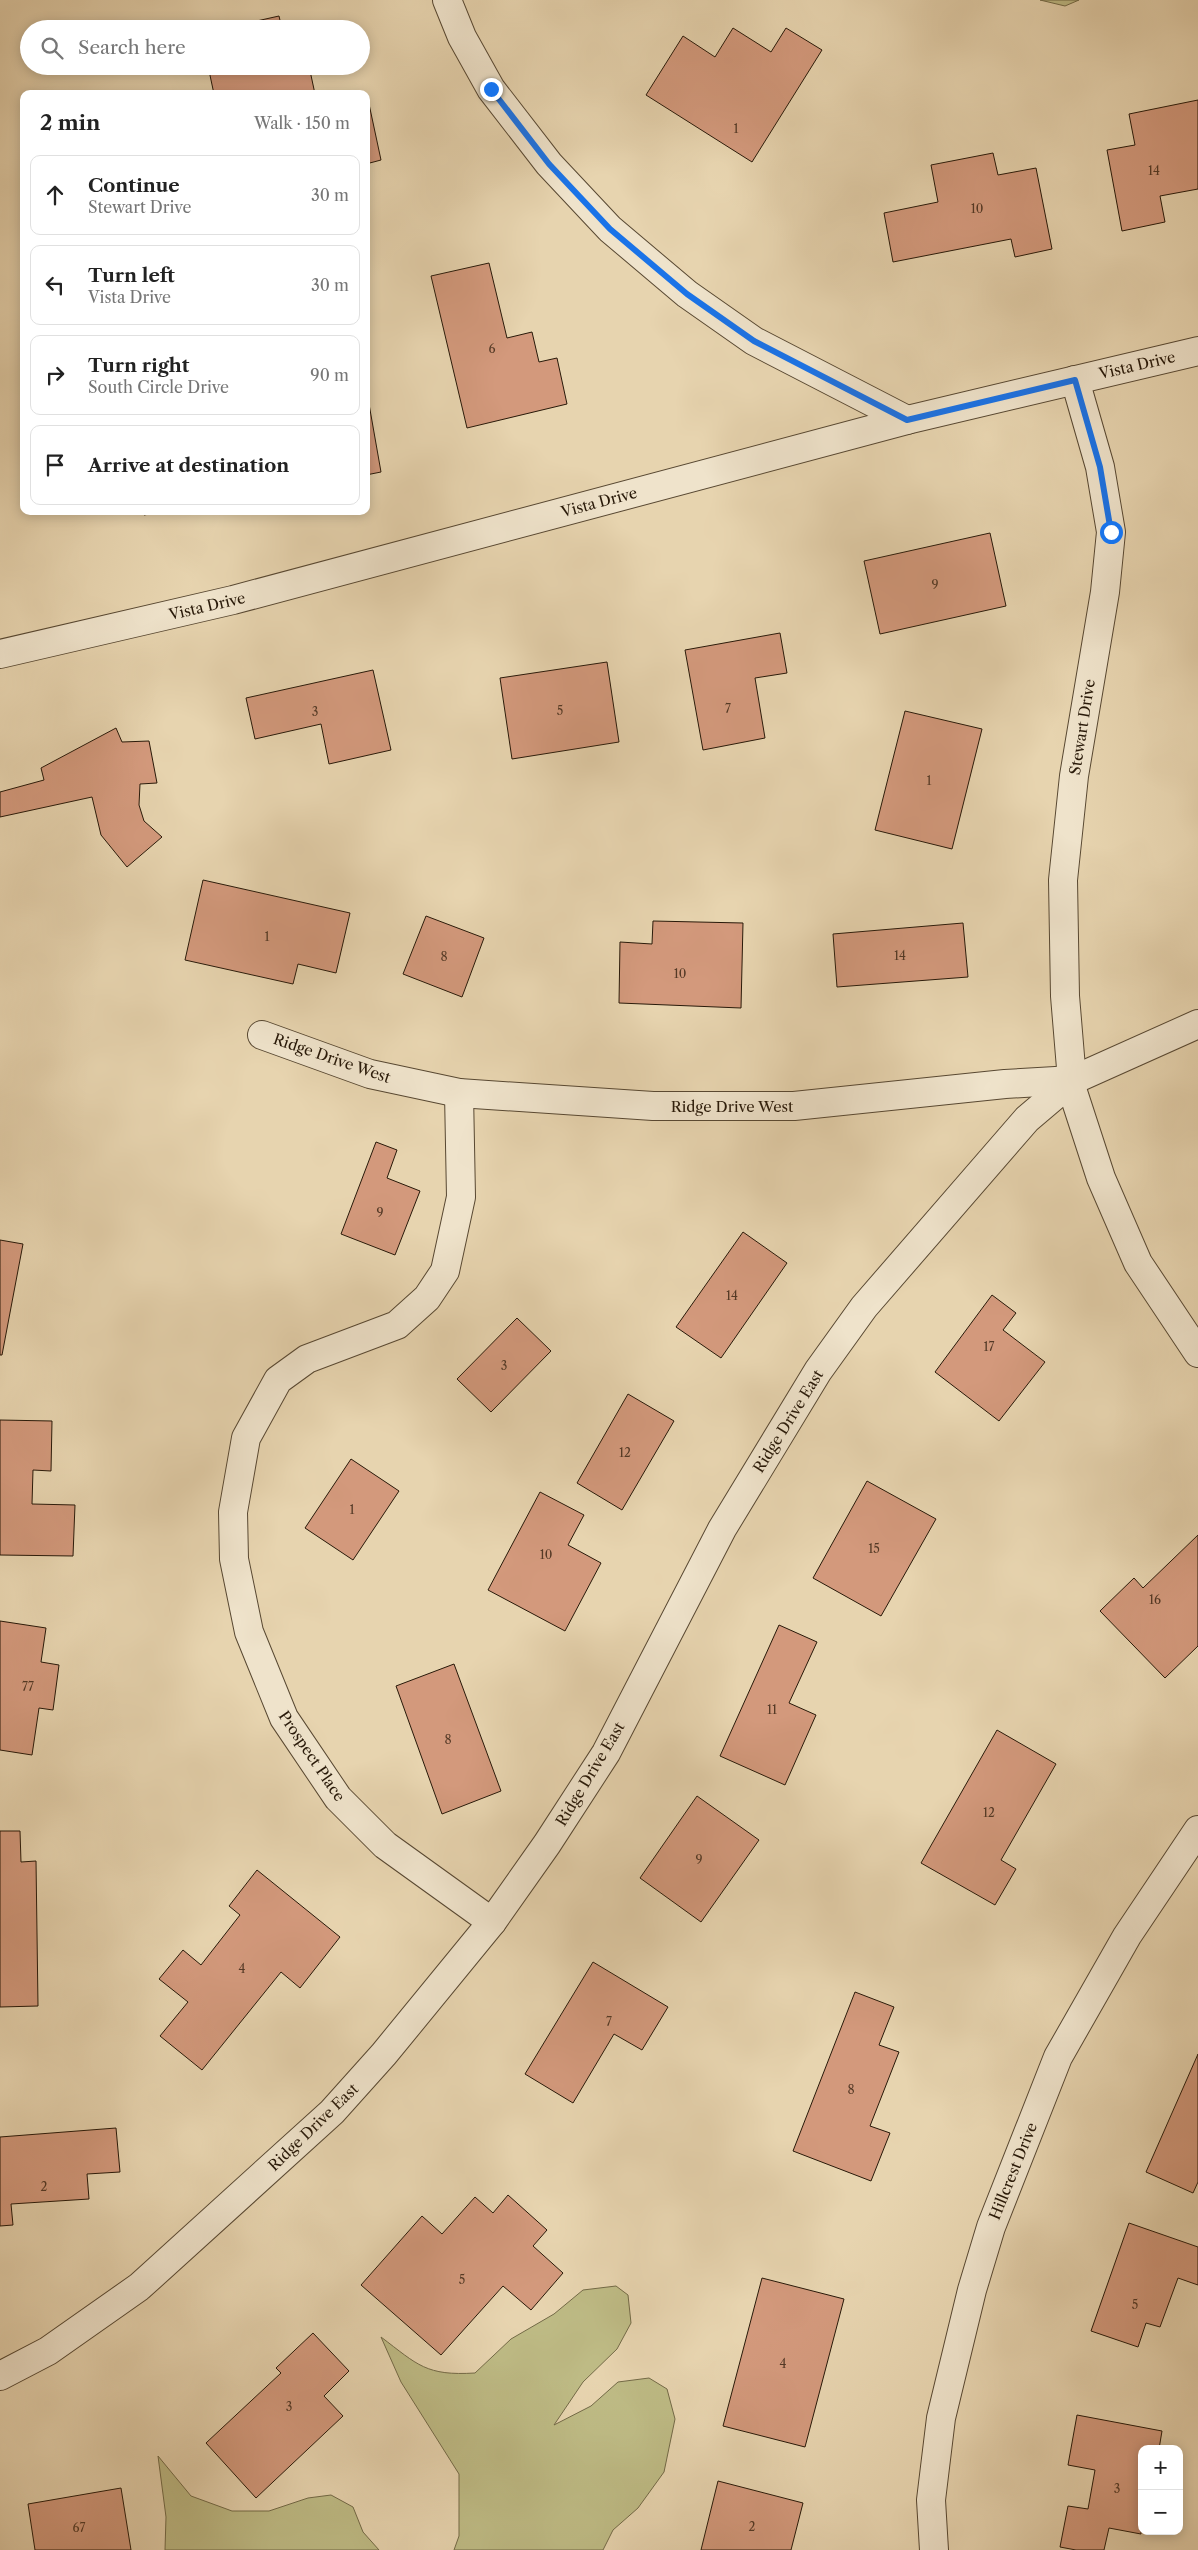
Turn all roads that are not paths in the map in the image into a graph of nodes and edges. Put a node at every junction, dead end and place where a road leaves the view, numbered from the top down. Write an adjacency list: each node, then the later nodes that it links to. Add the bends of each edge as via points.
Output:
1 (447, 0): 4 (street, via 462,37 491,89 549,164 610,229 687,294 754,341)
2 (1198, 351): 3 (street, Vista Drive)
3 (1075, 380): 4 (street, Vista Drive); 8 (street, Stewart Drive, via 1100,467 1111,532 1105,592 1074,776 1063,880 1066,996)
4 (907, 420): 5 (street, Vista Drive, via 233,600)
5 (0, 654)
6 (1198, 1024): 8 (street, Ridge Drive West)
7 (262, 1034): 9 (street, Ridge Drive West, via 370,1074)
8 (1073, 1080): 9 (street, Ridge Drive West, via 794,1106 653,1106); 10 (street, Stewart Drive, via 1073,1092 1101,1178 1138,1263); 12 (street, Ridge Drive East, via 1014,1134 864,1307 818,1371 722,1529 606,1753)
9 (459, 1093): 12 (street, Prospect Place, via 461,1197 445,1272 427,1298 397,1325 308,1359 278,1380 246,1438 233,1512 234,1559 248,1632 284,1718 338,1798 385,1845)
10 (1198, 1353)
11 (1198, 1830): 14 (street, Hillcrest Drive, via 1127,1936 1058,2057 991,2227 941,2418 931,2500)
12 (492, 1922): 13 (street, Ridge Drive East, via 332,2112 139,2287 48,2351)
13 (0, 2376)
14 (934, 2550)

